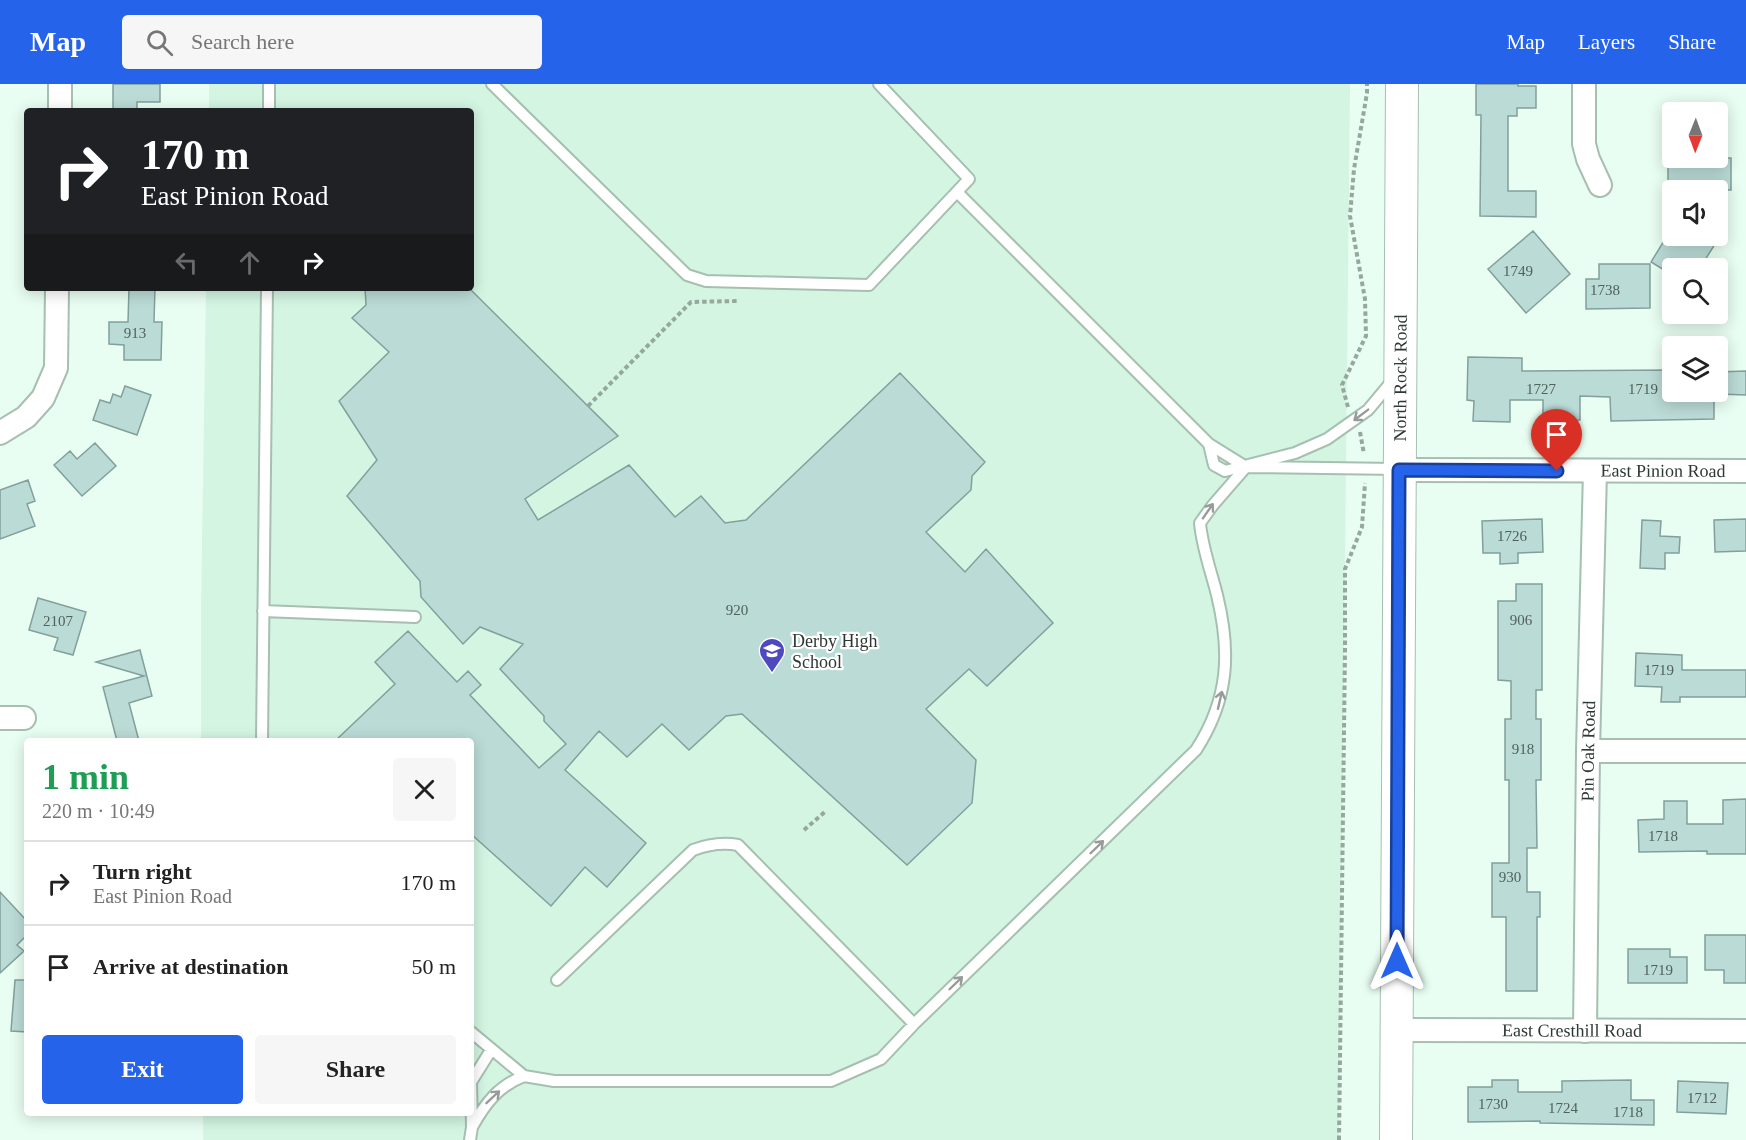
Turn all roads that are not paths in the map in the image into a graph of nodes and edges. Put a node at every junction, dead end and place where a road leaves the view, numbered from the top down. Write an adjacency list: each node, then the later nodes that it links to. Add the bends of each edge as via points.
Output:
1 (60, 84): 7 (street)
2 (269, 84): 8 (lane)
3 (492, 84): 10 (lane, via 687,275 706,281 869,285)
4 (879, 84): 10 (lane, via 969,179)
5 (1402, 84): 13 (main road, North Rock Road)
6 (1584, 84): 9 (street, via 1584,144)
7 (60, 108)
8 (268, 108)
9 (1600, 184)
10 (957, 192): 15 (lane, via 1209,444)
11 (57, 291): 14 (street, via 56,368 43,398 26,417)
12 (267, 291): 19 (lane)
13 (1400, 372): 15 (lane, one-way to 15, via 1368,410 1327,439); 16 (main road, North Rock Road)
14 (1, 433)
15 (1246, 467): 16 (lane); 27 (lane, one-way to 15, via 1196,750 1208,732 1224,680 1226,636 1200,523)
16 (1399, 470): 17 (street, East Pinion Road); 28 (main road, North Rock Road)
17 (1594, 471): 18 (street, East Pinion Road); 24 (street, Pin Oak Road)
18 (1746, 471)
19 (263, 611): 20 (lane); 23 (lane)
20 (415, 617)
21 (0, 718): 22 (street)
22 (24, 718)
23 (262, 738)
24 (1588, 751): 25 (street); 29 (street, Pin Oak Road)
25 (1746, 751)
26 (557, 980): 27 (lane, via 693,850 723,843 738,845)
27 (915, 1024): 33 (lane, via 880,1059 831,1081 554,1081)
28 (1396, 1030): 29 (street, East Cresthill Road); 38 (main road, North Rock Road)
29 (1585, 1031): 30 (street, East Cresthill Road)
30 (1746, 1031)
31 (474, 1035): 32 (lane)
32 (491, 1050): 33 (lane); 34 (lane)
33 (524, 1076): 36 (lane, one-way to 33, via 485,1104 508,1083)
34 (474, 1077)
35 (472, 1116): 36 (lane)
36 (472, 1127): 37 (lane)
37 (470, 1140)
38 (1396, 1140)

